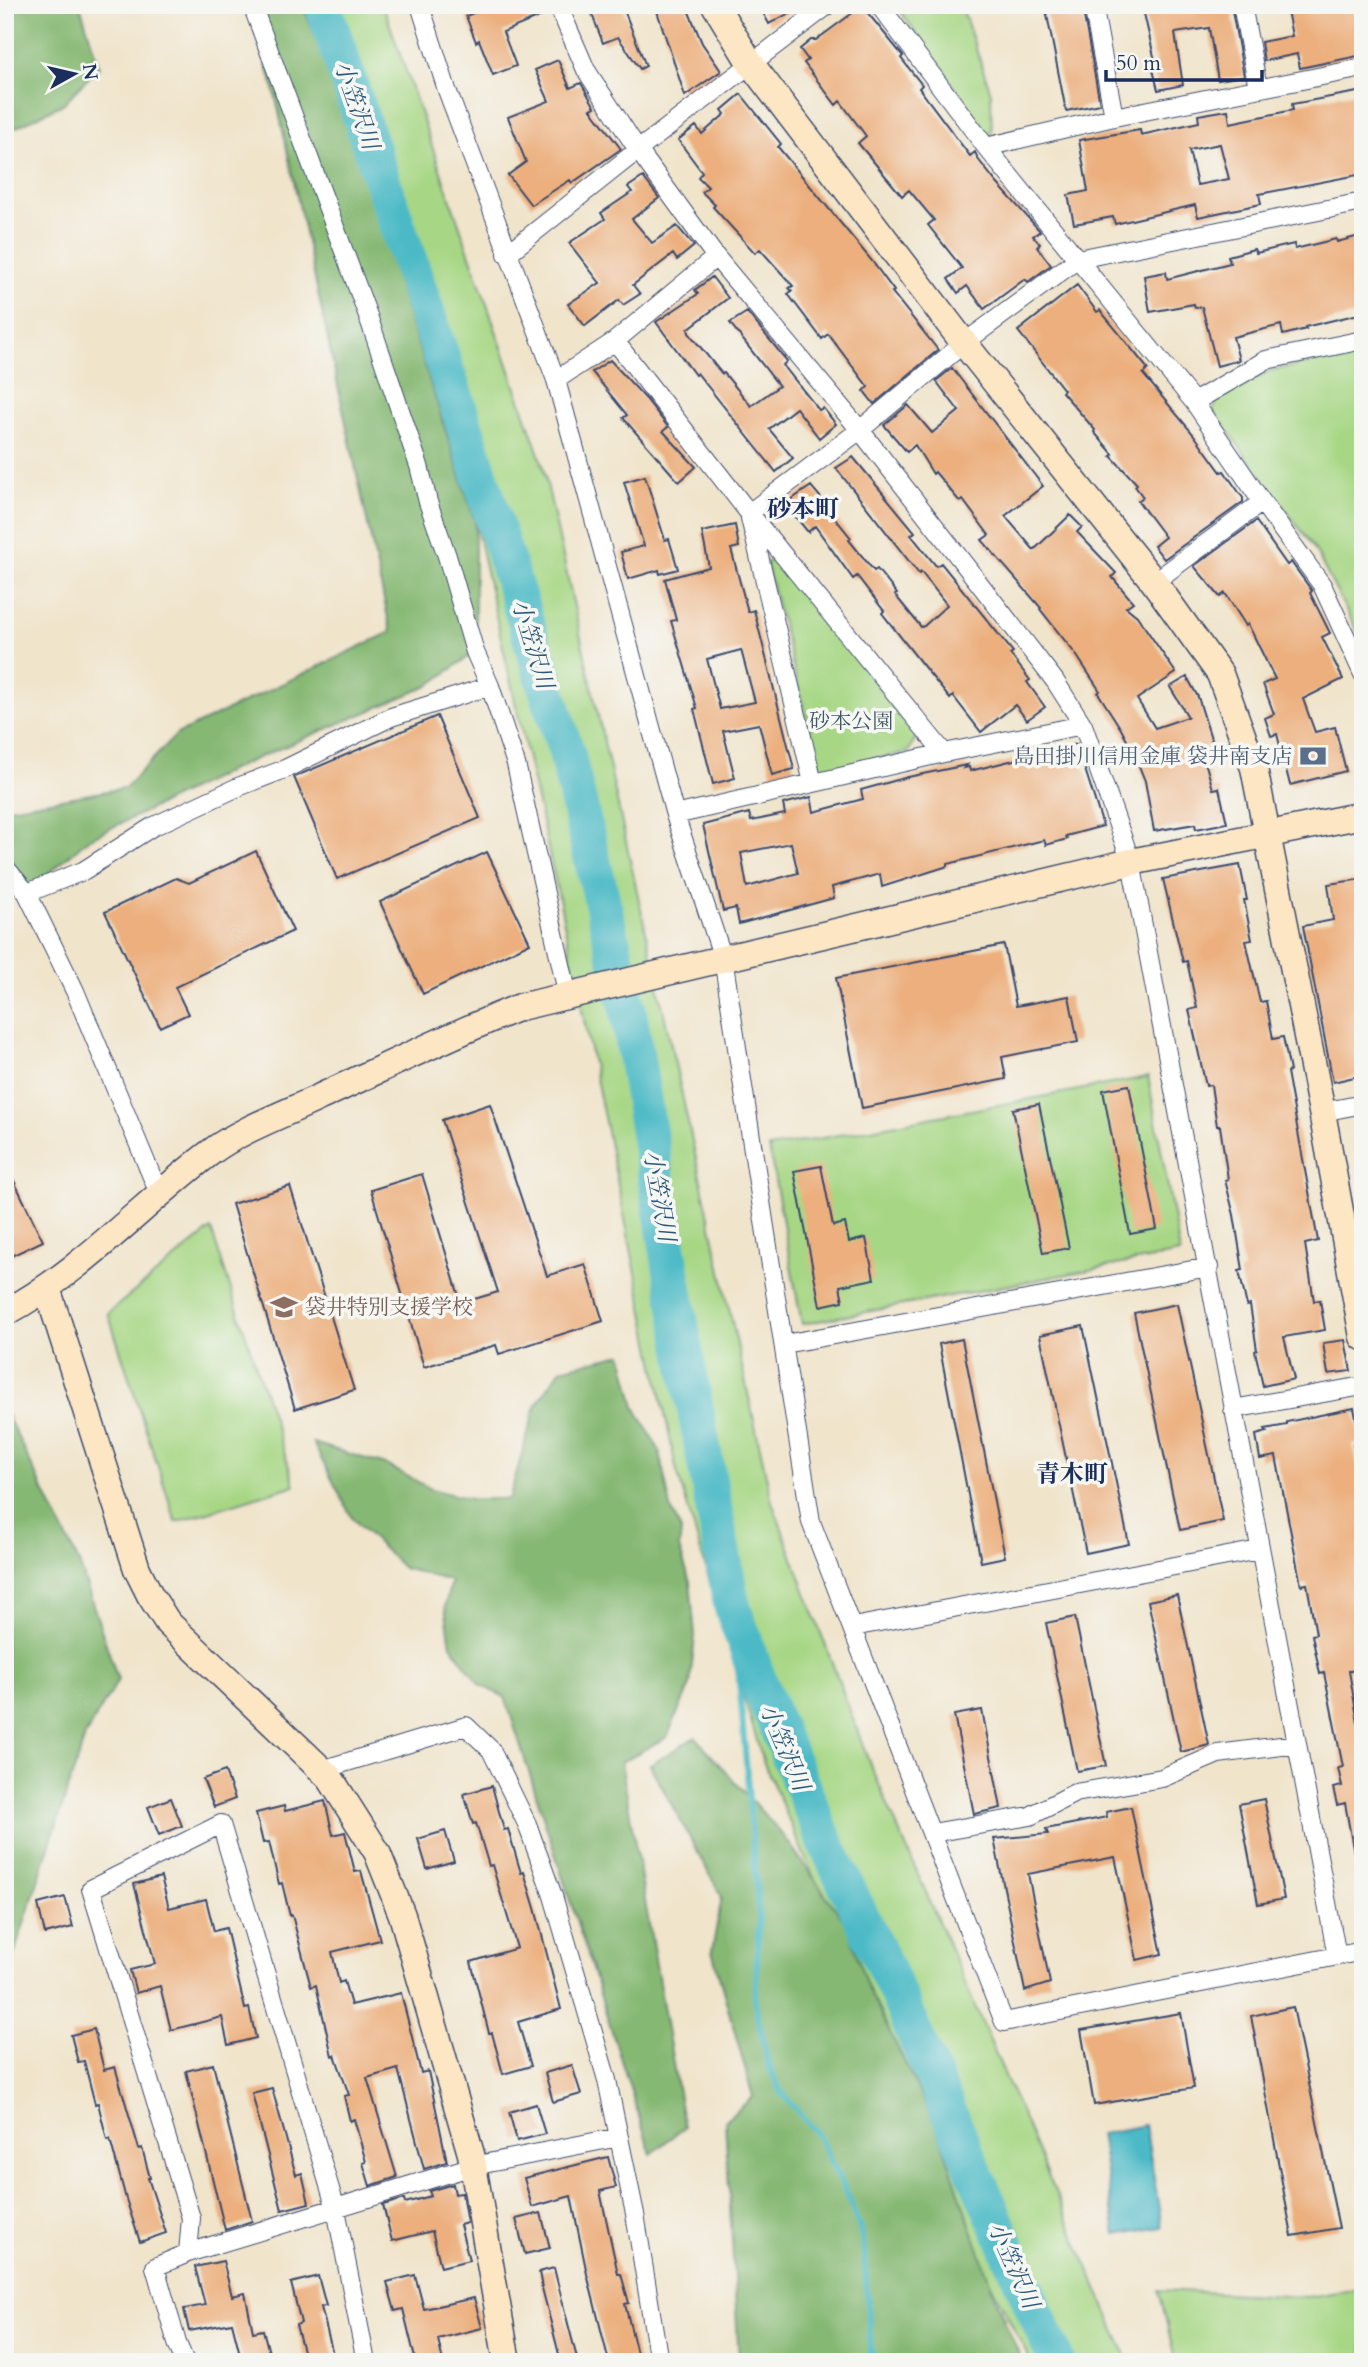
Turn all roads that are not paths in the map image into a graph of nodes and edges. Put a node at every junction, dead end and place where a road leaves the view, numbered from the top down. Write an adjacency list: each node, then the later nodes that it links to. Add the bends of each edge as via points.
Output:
1 (252, 5): 29 (street, via 368,313)
2 (420, 5): 16 (street)
3 (558, 5): 14 (street, via 586,70)
4 (715, 5): 9 (street)
5 (828, 5): 9 (street)
6 (880, 5): 13 (street)
7 (1093, 5): 12 (street)
8 (1242, 5): 11 (street)
9 (751, 64): 14 (street); 21 (street)
10 (1363, 68): 11 (street)
11 (1258, 88): 12 (street)
12 (1114, 117): 13 (street)
13 (986, 147): 18 (street)
14 (638, 150): 16 (street); 17 (street)
15 (1363, 202): 18 (street)
16 (507, 254): 22 (street)
17 (716, 257): 20 (street); 24 (street)
18 (1078, 259): 21 (street); 23 (street)
19 (1363, 340): 23 (street, via 1265,360)
20 (615, 341): 22 (street); 26 (street)
21 (964, 343): 24 (street); 27 (street)
22 (556, 380): 33 (street)
23 (1194, 402): 25 (street)
24 (860, 430): 26 (street); 30 (street, via 1055,681)
25 (1262, 502): 27 (street); 28 (street, via 1322,585)
26 (748, 513): 31 (street); 32 (street)
27 (1154, 582): 35 (street, via 1220,674 1254,768)
28 (1362, 668)
29 (490, 686): 38 (street, via 391,717 152,827 83,871); 40 (street, via 516,764)
30 (1083, 725): 31 (street); 36 (street)
31 (944, 752): 32 (street)
32 (813, 783): 33 (street)
33 (675, 815): 39 (street)
34 (1363, 815): 35 (street)
35 (1267, 834): 36 (street); 42 (street)
36 (1131, 862): 39 (street); 44 (street)
37 (5, 867): 38 (street)
38 (27, 893): 43 (street, via 75,990)
39 (715, 960): 40 (street); 48 (street)
40 (568, 996): 43 (street, via 520,1007 477,1024 258,1126 213,1151)
41 (1363, 1104): 42 (street)
42 (1322, 1112): 47 (street)
43 (160, 1196): 45 (street)
44 (1209, 1267): 48 (street); 50 (street)
45 (47, 1289): 46 (street); 54 (street, via 137,1569 150,1595 168,1623)
46 (5, 1313)
47 (1363, 1337)
48 (783, 1344): 52 (street, via 811,1522)
49 (1363, 1386): 50 (street)
50 (1233, 1409): 51 (street)
51 (1259, 1550): 52 (street); 53 (street)
52 (853, 1628): 55 (street)
53 (1297, 1744): 55 (street, via 1218,1754 1162,1778 1075,1793 1030,1816); 57 (street)
54 (321, 1770): 58 (street, via 466,1726 491,1750 527,1824 553,1896); 59 (street, via 377,1852 389,1880)
55 (932, 1833): 57 (street, via 1004,2022)
56 (1363, 1951): 57 (street)
57 (1337, 1956)
58 (619, 2137): 59 (street); 65 (street)
59 (473, 2166): 60 (street); 64 (street)
60 (336, 2208): 61 (street); 61 (street, via 221,1824 91,1889 191,2218); 63 (street)
61 (188, 2253): 62 (street, via 155,2267)
62 (185, 2362)
63 (366, 2362)
64 (507, 2362)
65 (659, 2362)

